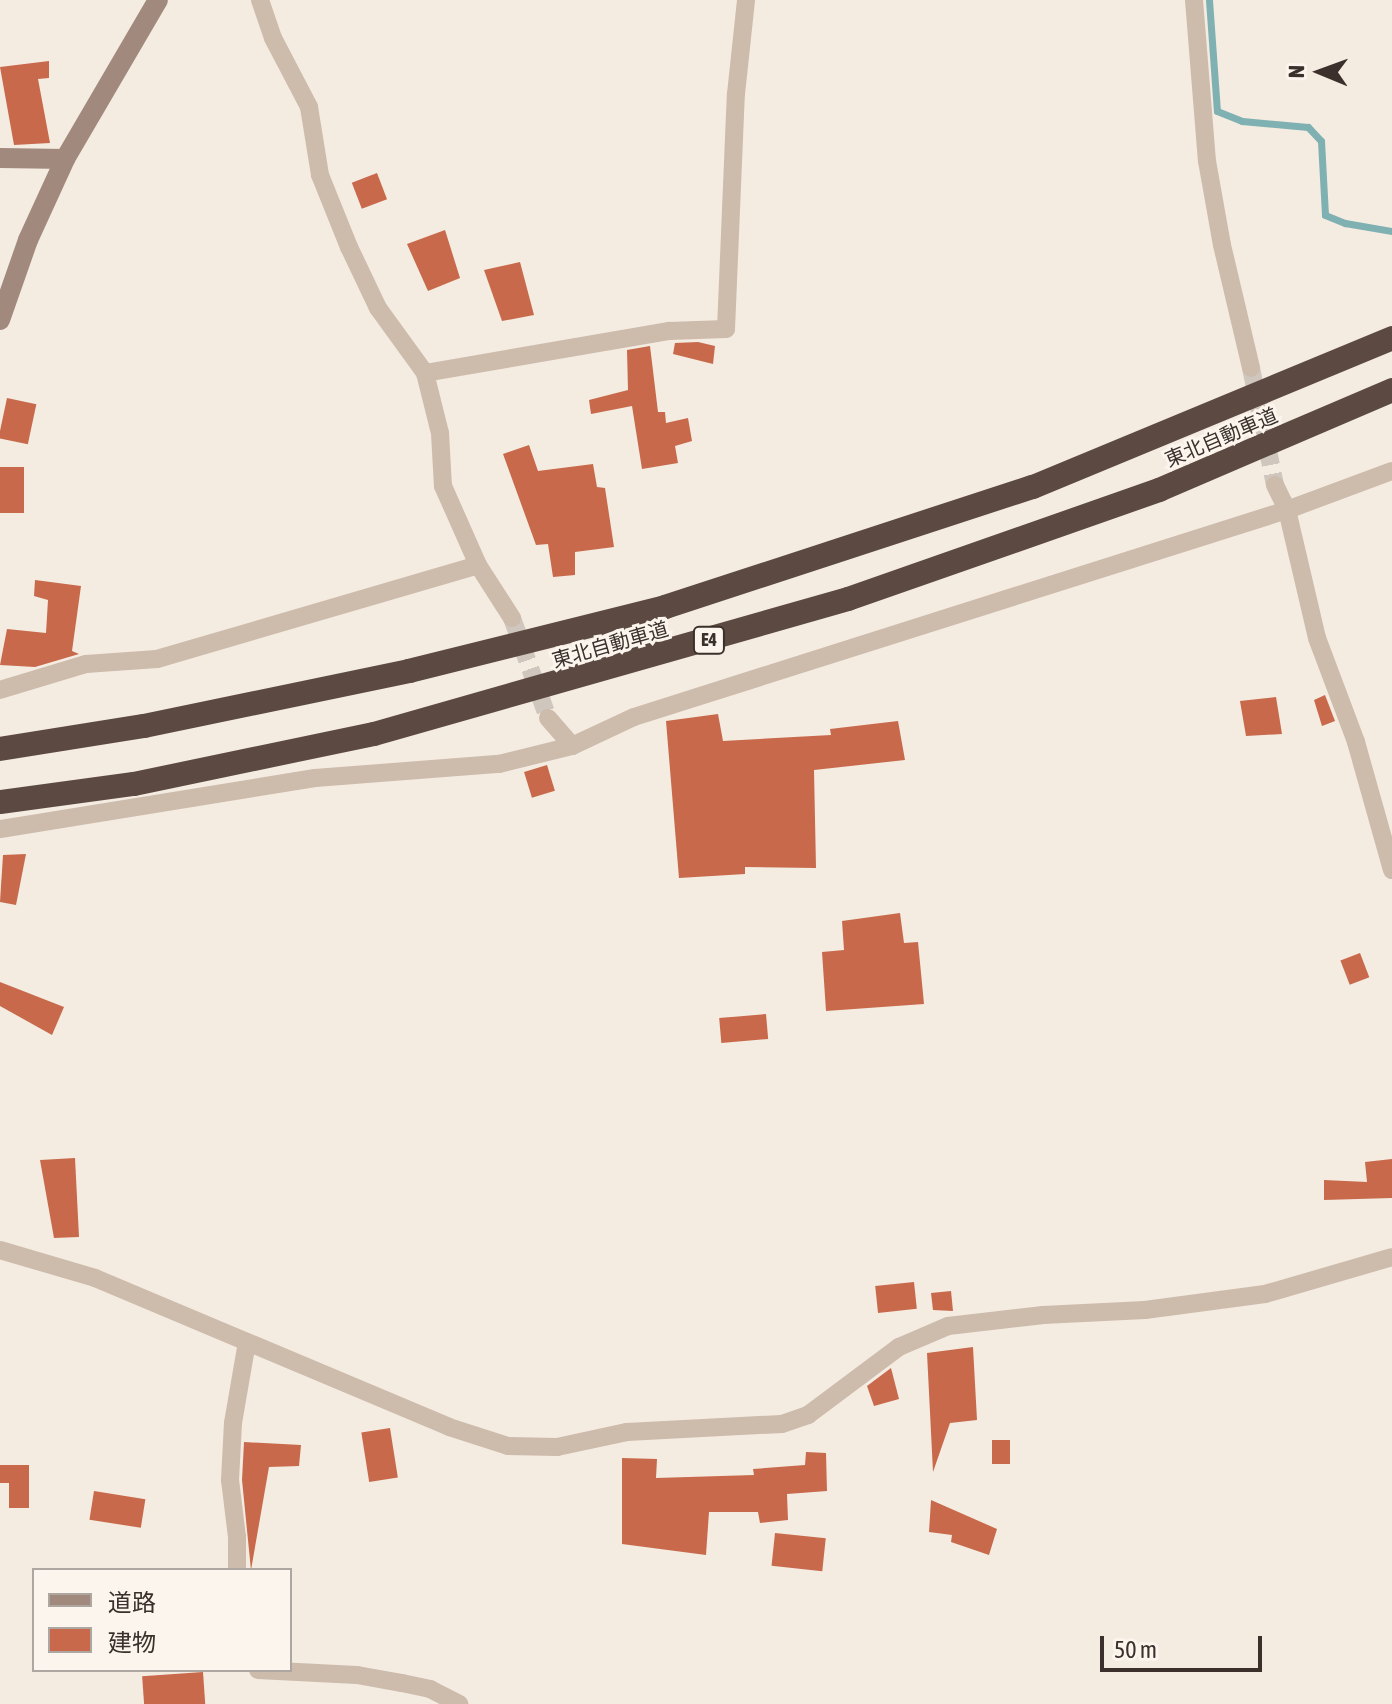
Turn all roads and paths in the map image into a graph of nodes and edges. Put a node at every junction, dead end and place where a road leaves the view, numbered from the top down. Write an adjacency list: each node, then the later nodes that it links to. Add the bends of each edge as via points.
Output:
1 (158, 0): 6 (street)
2 (260, 0): 10 (street, via 273,38 309,107 320,175 349,247 378,308)
3 (746, 0): 10 (street, via 736,94 726,329 669,331)
4 (1194, 0): 9 (street, via 1207,161)
5 (0, 158): 6 (street)
6 (65, 159): 7 (street)
7 (0, 320)
8 (1392, 338): 20 (highway, 東北自動車道 / E4, via 1033,487 665,607 409,671 144,726)
9 (1251, 368)
10 (425, 373): 15 (street, via 440,433 443,486)
11 (1392, 390): 21 (highway, 東北自動車道 / E4, via 1159,490 803,613 374,734 134,784)
12 (1392, 471): 14 (street)
13 (1275, 485): 14 (street)
14 (1287, 510): 19 (street, via 634,717); 23 (street, via 1317,638 1356,742)
15 (478, 565): 16 (street); 17 (street, via 157,659 86,664)
16 (512, 618)
17 (0, 690)
18 (548, 718): 19 (street)
19 (572, 746): 22 (street, via 499,764 315,778)
20 (0, 749)
21 (0, 802)
22 (0, 829)
23 (1392, 870)
24 (0, 1250): 26 (street, via 95,1278)
25 (1392, 1257): 26 (street, via 1265,1294 948,1326 899,1347 808,1415 782,1424 627,1432 557,1447 508,1446 449,1427)
26 (247, 1342): 27 (street, via 231,1466)
27 (237, 1568)
28 (292, 1672): 29 (street, via 402,1683 430,1689)
29 (459, 1704)

